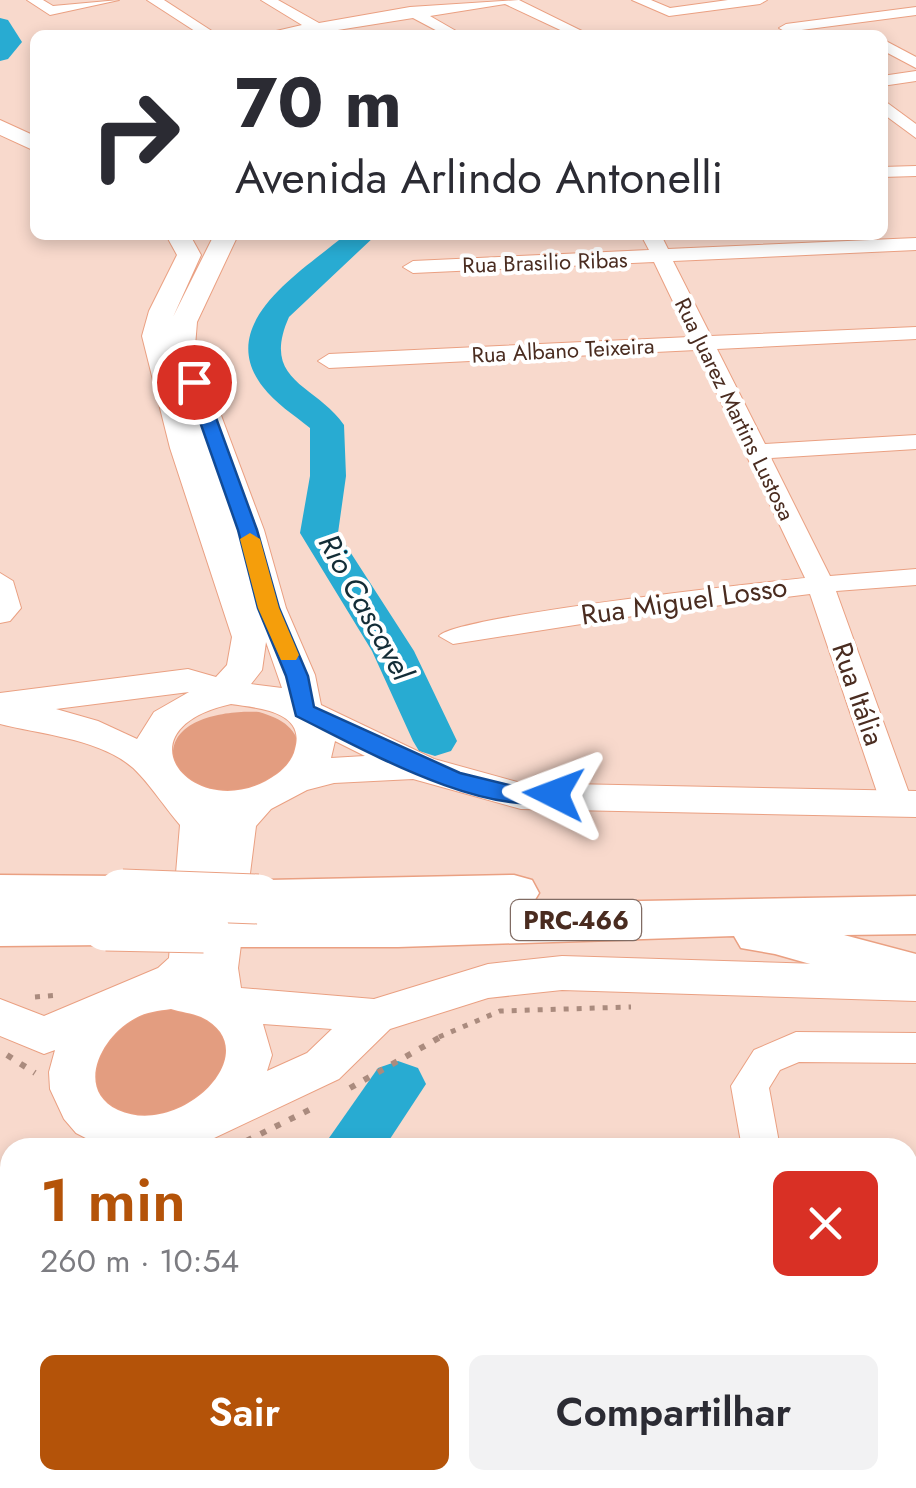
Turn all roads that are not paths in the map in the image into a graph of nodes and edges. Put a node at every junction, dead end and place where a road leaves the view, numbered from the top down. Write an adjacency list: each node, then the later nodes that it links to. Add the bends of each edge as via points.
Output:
1 (34, 0): 2 (street, via 50,11)
2 (112, 0)
3 (154, 0): 13 (street)
4 (268, 0): 12 (street)
5 (390, 0): 10 (street)
6 (507, 0): 10 (street); 17 (street)
7 (639, 0): 8 (street, via 669,12)
8 (751, 1): 18 (street)
9 (916, 10): 11 (street)
10 (414, 12): 12 (street); 16 (street)
11 (846, 21): 19 (street); 20 (street)
12 (316, 26): 14 (street); 15 (street)
13 (203, 30)
14 (294, 30)
15 (322, 30)
16 (447, 30)
17 (571, 30)
18 (788, 30)
19 (801, 30)
20 (861, 30)
21 (888, 46): 22 (street)
22 (916, 62)
23 (916, 76): 24 (street)
24 (888, 80)
25 (888, 109): 27 (street)
26 (0, 126): 28 (main road)
27 (916, 133)
28 (30, 142)
29 (0, 143): 30 (main road)
30 (30, 157)
31 (916, 170): 32 (street)
32 (888, 172)
33 (181, 240): 48 (main road, via 189,255 155,336 249,636 248,658)
34 (224, 240): 50 (main road, via 184,322 182,346)
35 (916, 244): 36 (street, Rua Brasilio Ribas)
36 (656, 246): 37 (street, Rua Brasilio Ribas); 39 (street, Rua Juarez Martins Lustosa)
37 (414, 267)
38 (916, 333): 39 (street, Rua Albano Teixeira)
39 (702, 344): 40 (street, Rua Albano Teixeira); 42 (street, Rua Juarez Martins Lustosa)
40 (330, 361)
41 (916, 442): 42 (street)
42 (758, 452): 45 (street, Rua Juarez Martins Lustosa)
43 (916, 577): 45 (street, Rua Miguel Losso)
44 (0, 581): 46 (street, via 8,600)
45 (820, 583): 47 (street, Rua Miguel Losso, via 665,600); 56 (street, Rua Itália)
46 (0, 615)
47 (453, 636)
48 (231, 693): 49 (main road, via 188,680); 50 (main road, via 259,693); 53 (main road, via 179,710 161,726 152,744)
49 (0, 705)
50 (304, 711): 52 (main road); 54 (main road, via 319,744)
51 (0, 715): 53 (main road, via 56,720 111,740)
52 (421, 768): 54 (main road, via 357,767); 56 (main road, via 521,796)
53 (161, 776): 55 (main road, via 210,802); 67 (main road, via 200,822 190,965)
54 (298, 780): 55 (main road)
55 (258, 800): 66 (main road, via 238,823 216,968)
56 (906, 804)
57 (916, 886): 60 (highway, PRC-466)
58 (0, 894): 59 (highway, PRC-466)
59 (114, 910): 60 (highway, PRC-466, bridge); 62 (highway, PRC-466)
60 (247, 914): 63 (highway, PRC-466)
61 (916, 915): 63 (highway, PRC-466, via 595,918)
62 (0, 927)
63 (398, 928): 64 (highway, PRC-466, via 519,940 775,935)
64 (916, 974)
65 (916, 984): 69 (main road, via 562,973 488,982)
66 (222, 1004): 67 (main road, via 170,992); 69 (main road); 73 (main road, via 247,1034 251,1052 248,1072 222,1109)
67 (116, 1007): 70 (main road); 72 (main road, via 76,1049 70,1080)
68 (0, 1017): 70 (main road)
69 (374, 1017): 73 (main road, via 324,1066)
70 (44, 1036): 72 (main road)
71 (916, 1048): 74 (street, via 796,1047 767,1060 750,1086)
72 (76, 1099): 73 (main road, via 114,1131)
73 (217, 1135)
74 (760, 1138)

